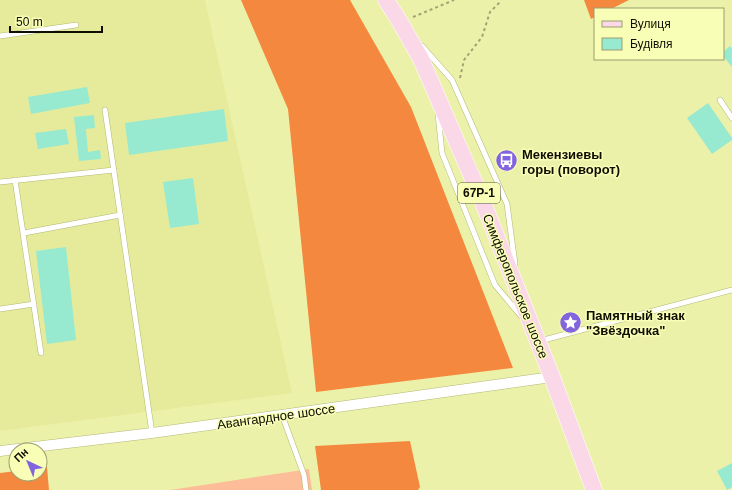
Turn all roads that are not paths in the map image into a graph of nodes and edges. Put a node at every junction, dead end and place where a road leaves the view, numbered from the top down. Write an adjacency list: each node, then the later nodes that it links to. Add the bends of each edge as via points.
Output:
1 (386, 0): 2 (main road, Симферопольское шоссе / 67Р-1)
2 (401, 23): 5 (main road, Симферопольское шоссе / 67Р-1, via 421,59); 15 (lane, via 452,80 507,204)
3 (76, 25): 4 (lane)
4 (0, 36)
5 (436, 94): 15 (main road, Симферопольское шоссе / 67Р-1, via 482,200); 18 (lane, via 442,153 495,285)
6 (720, 100): 8 (lane)
7 (105, 110): 9 (lane)
8 (732, 118)
9 (114, 170): 10 (lane); 12 (lane)
10 (15, 180): 11 (lane); 13 (lane)
11 (0, 181)
12 (120, 215): 13 (lane); 22 (lane)
13 (24, 233): 16 (lane)
14 (732, 290): 18 (lane)
15 (518, 293): 18 (main road, Симферопольское шоссе / 67Р-1)
16 (34, 304): 17 (lane); 19 (lane)
17 (0, 309)
18 (536, 337): 20 (main road, Симферопольское шоссе / 67Р-1)
19 (41, 353)
20 (552, 377): 21 (street, Авангардное шоссе); 25 (main road, Симферопольское шоссе / 67Р-1)
21 (282, 415): 22 (street, Авангардное шоссе); 24 (lane, via 304,475)
22 (152, 433): 23 (street, Авангардное шоссе)
23 (0, 450)
24 (306, 490)
25 (594, 490)

